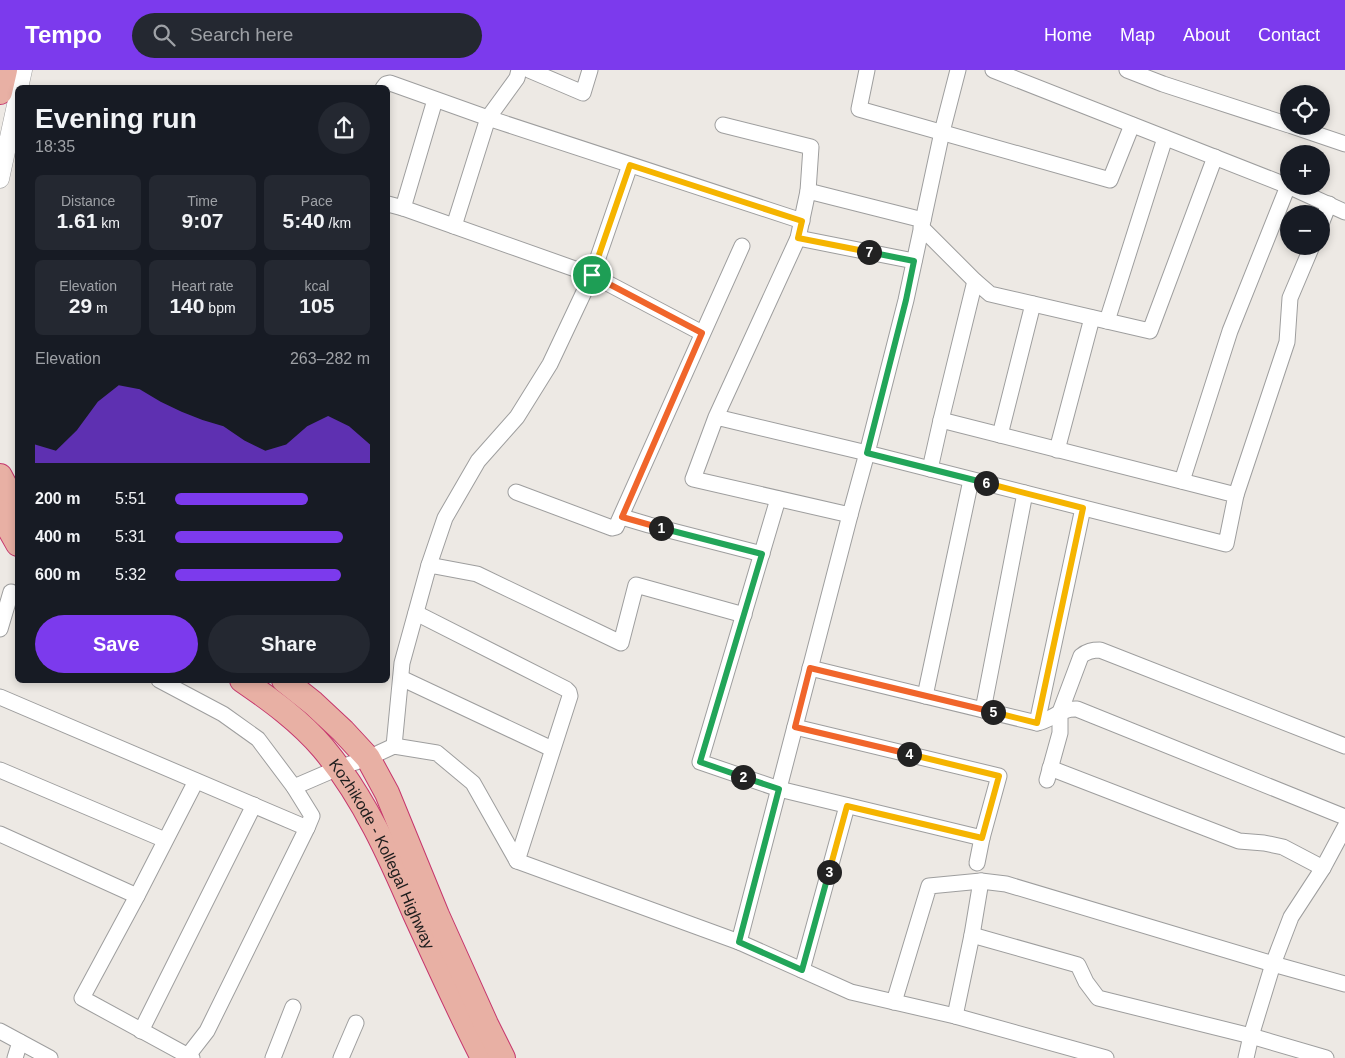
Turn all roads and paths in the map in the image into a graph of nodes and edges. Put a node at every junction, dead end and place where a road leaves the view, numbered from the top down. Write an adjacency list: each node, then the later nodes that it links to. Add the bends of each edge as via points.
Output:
1 (5, 70): 12 (highway)
2 (23, 70): 10 (street)
3 (519, 70): 15 (street, via 517,78)
4 (529, 70): 5 (street, via 583,92)
5 (590, 70)
6 (867, 70): 19 (street, via 858,109)
7 (958, 70): 19 (street)
8 (993, 70): 18 (street)
9 (1127, 70): 16 (street)
10 (20, 85)
11 (385, 85): 13 (street, via 390,83)
12 (0, 92)
13 (435, 100): 15 (street); 32 (street)
14 (15, 110): 25 (street)
15 (488, 118): 24 (street); 36 (street)
16 (1280, 123)
17 (722, 125): 27 (street, via 811,147)
18 (1132, 125): 19 (street, via 1110,180); 21 (street)
19 (942, 132): 35 (street)
20 (1318, 135): 22 (street)
21 (1165, 138): 23 (street); 45 (street)
22 (1345, 144)
23 (1215, 157): 26 (street); 45 (street, via 1150,331)
24 (630, 165): 34 (street); 41 (street)
25 (0, 178)
26 (1280, 183)
27 (808, 191): 34 (street); 35 (street)
28 (1284, 195): 55 (street, via 1230,331)
29 (1308, 195): 30 (street)
30 (1329, 204): 33 (street)
31 (390, 205): 32 (street)
32 (403, 208): 36 (street)
33 (1345, 212)
34 (802, 221): 37 (street)
35 (922, 223): 40 (street); 42 (street)
36 (454, 226): 41 (street)
37 (798, 238): 40 (street); 47 (street)
38 (742, 246): 46 (street)
39 (1308, 255): 58 (street, via 1290,298 1287,342)
40 (914, 261): 51 (street)
41 (592, 275): 46 (street); 66 (street, via 550,364 516,417 478,461 445,518)
42 (975, 281): 43 (street, via 990,294); 48 (street)
43 (1033, 304): 44 (street); 49 (street)
44 (1092, 318): 45 (street); 50 (street)
45 (1108, 321)
46 (702, 333): 63 (street)
47 (716, 417): 51 (street); 59 (street, via 693,479)
48 (941, 420): 49 (street); 52 (street)
49 (1000, 435): 50 (street)
50 (1057, 450): 55 (street)
51 (867, 453): 52 (street); 62 (street)
52 (930, 470): 54 (street)
53 (0, 476): 60 (highway)
54 (971, 480): 57 (street); 76 (street)
55 (1182, 481): 58 (street)
56 (516, 492): 63 (street, via 612,528)
57 (1025, 493): 61 (street); 78 (street)
58 (1236, 495): 61 (street, via 1226,544)
59 (778, 498): 62 (street); 65 (street)
60 (12, 508): 64 (highway)
61 (1083, 508): 80 (street)
62 (850, 515): 71 (street)
63 (622, 517): 65 (street)
64 (15, 526)
65 (762, 554): 69 (street)
66 (429, 565): 68 (street); 69 (street, via 477,574 620,643 636,586)
67 (15, 594): 70 (street, via 11,592)
68 (416, 613): 72 (street); 84 (street, via 569,692)
69 (744, 615): 90 (street, via 700,762)
70 (0, 629)
71 (810, 668): 76 (street); 81 (street)
72 (401, 678): 82 (street); 84 (street)
73 (165, 683): 89 (street, via 223,714 258,739)
74 (246, 683): 86 (highway, Kozhikode - Kollegal Highway, via 296,721)
75 (288, 683): 85 (highway, Kozhikode - Kollegal Highway, via 343,731)
76 (925, 696): 78 (street)
77 (0, 697): 88 (street)
78 (983, 710): 80 (street)
79 (1060, 712): 80 (street); 83 (street, via 1081,656 1085,652 1100,650); 93 (street, via 1077,709); 101 (street, via 1060,733 1048,774 1239,841 1283,848)
80 (1037, 723)
81 (795, 727): 90 (street); 97 (street, via 999,776)
82 (394, 746): 85 (street); 99 (street, via 437,753 473,783)
83 (1345, 746)
84 (552, 749): 99 (street)
85 (368, 758): 86 (street); 122 (highway, Kozhikode - Kollegal Highway, via 387,793 486,1024)
86 (338, 768): 89 (street); 122 (highway, Kozhikode - Kollegal Highway, via 359,798 396,870 452,996)
87 (0, 770): 98 (street)
88 (196, 781): 91 (street); 98 (street)
89 (294, 787): 95 (street, via 312,816)
90 (779, 789): 92 (street); 105 (street)
91 (254, 805): 95 (street); 114 (street)
92 (847, 806): 97 (street); 107 (street)
93 (1345, 817)
94 (1345, 827): 101 (street)
95 (307, 828): 117 (street, via 207,1031)
96 (0, 834): 103 (street)
97 (982, 838): 100 (street)
98 (165, 840): 103 (street)
99 (517, 861): 105 (street)
100 (977, 863)
101 (1323, 868): 106 (street, via 1291,917)
102 (981, 881): 104 (street); 106 (street, via 1006,884); 109 (street, via 929,886)
103 (138, 896): 114 (street, via 82,998)
104 (972, 935): 111 (street); 115 (street, via 1078,965 1098,998)
105 (739, 942): 107 (street)
106 (1273, 964): 108 (street); 115 (street)
107 (802, 970): 109 (street, via 851,992)
108 (1345, 984)
109 (894, 1002): 111 (street)
110 (293, 1007): 120 (street)
111 (955, 1016): 123 (street)
112 (356, 1023): 121 (street)
113 (0, 1031): 116 (street)
114 (141, 1031): 117 (street)
115 (1251, 1036): 124 (street); 125 (street)
116 (20, 1042): 118 (street); 119 (street)
117 (189, 1057)
118 (15, 1058)
119 (50, 1058)
120 (273, 1058)
121 (341, 1058)
122 (487, 1058)
123 (1106, 1058)
124 (1246, 1058)
125 (1326, 1058)

